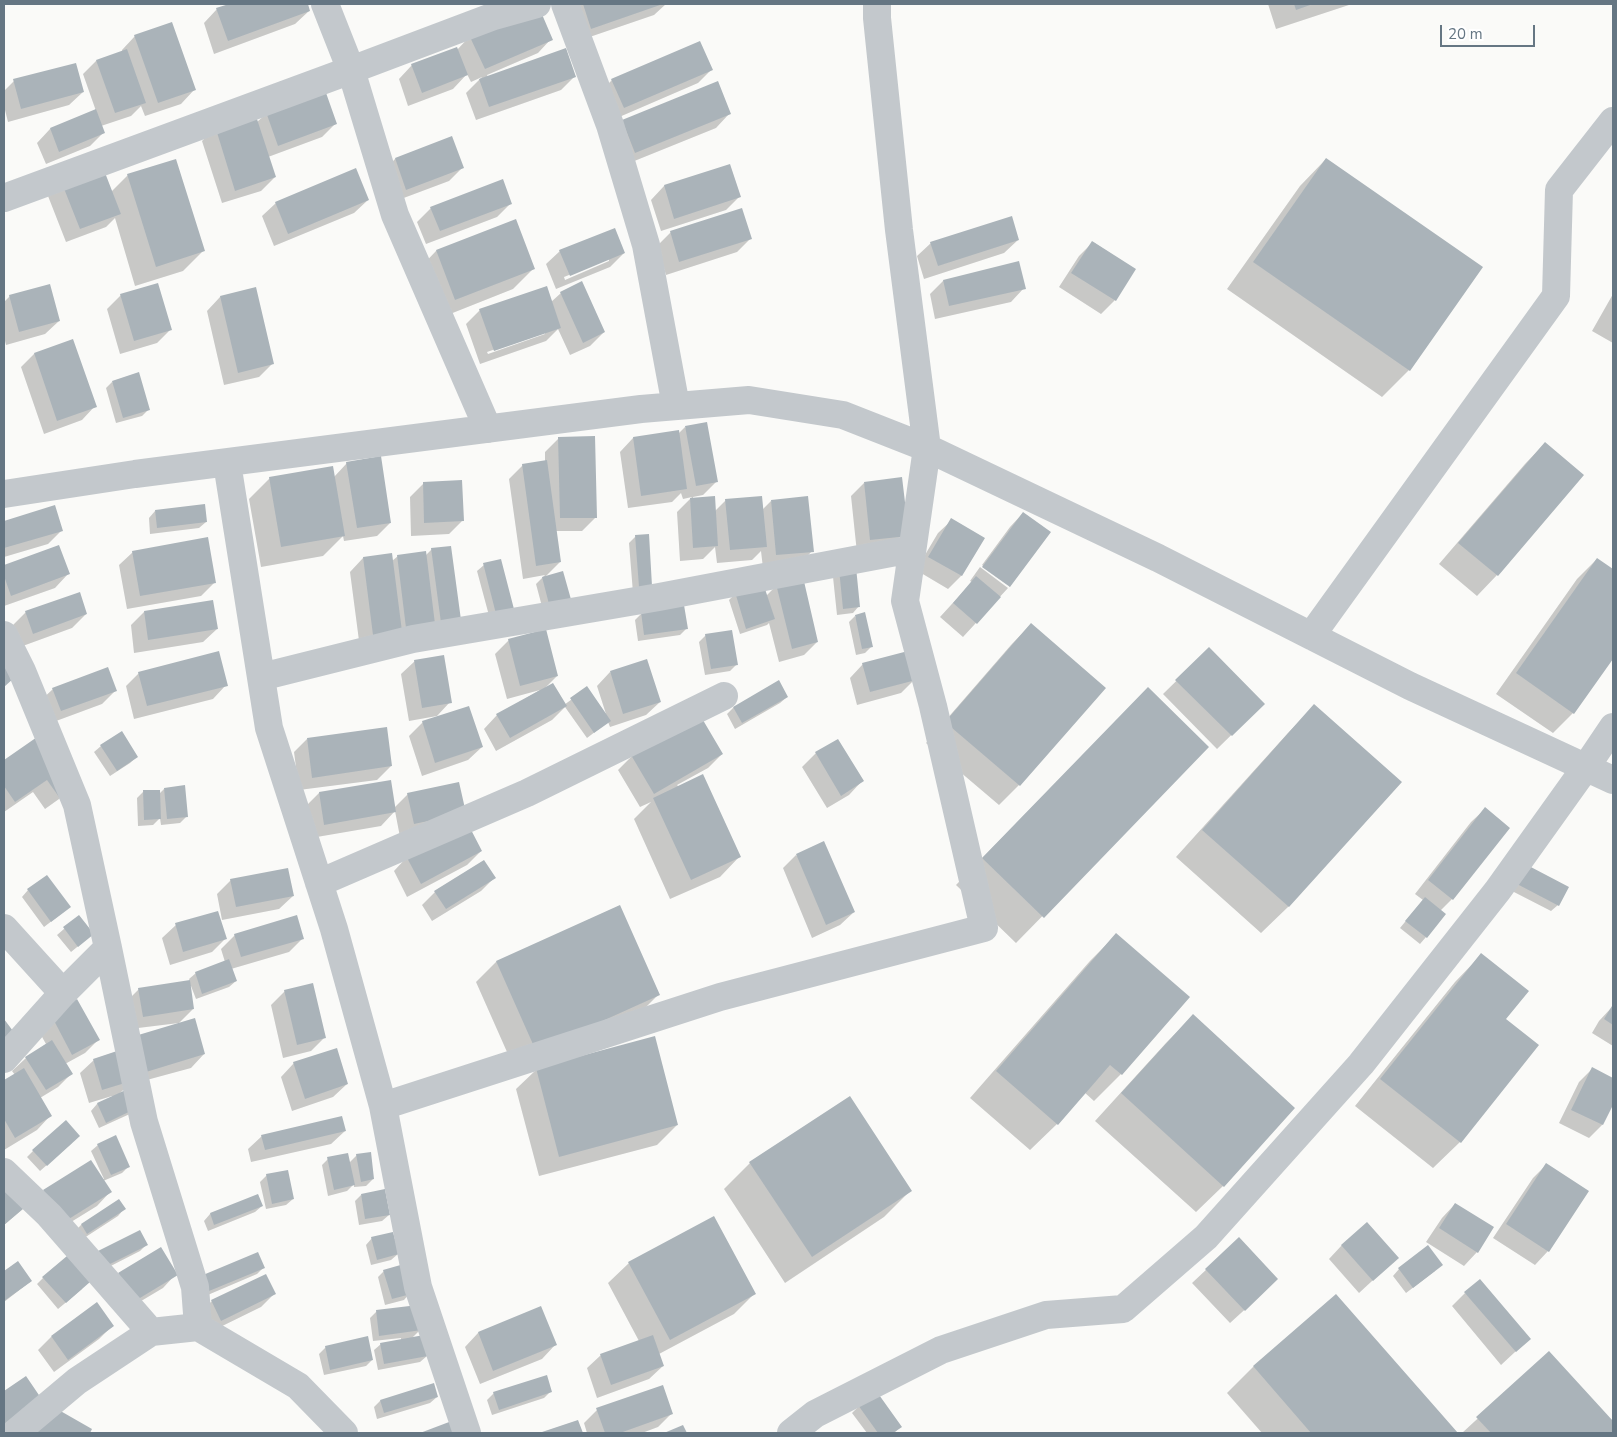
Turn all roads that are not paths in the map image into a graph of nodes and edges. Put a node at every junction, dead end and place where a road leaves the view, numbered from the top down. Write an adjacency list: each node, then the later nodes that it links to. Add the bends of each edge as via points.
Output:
1 (325, 4): 5 (street)
2 (537, 4): 5 (street, via 494,16)
3 (565, 4): 8 (street, via 610,125 646,245)
4 (877, 4): 10 (street, via 899,230)
5 (352, 70): 7 (street); 9 (street, via 395,215)
6 (1613, 121): 15 (street, via 1559,190 1556,296)
7 (4, 198)
8 (676, 406): 9 (street); 10 (street, via 749,400 843,416)
9 (488, 429): 11 (street)
10 (927, 448): 13 (street); 15 (street, via 1158,558)
11 (227, 463): 12 (street); 16 (street)
12 (4, 494)
13 (912, 549): 16 (street, via 413,639); 26 (street, via 905,601 933,706 984,928 720,997)
14 (4, 635): 23 (street, via 77,804)
15 (1311, 636): 19 (street)
16 (261, 677): 21 (street, via 269,728)
17 (724, 696): 21 (street, via 527,793)
18 (1613, 727): 19 (street)
19 (1586, 768): 20 (street); 33 (street, via 1498,890 1361,1064 1206,1236 1123,1309 1046,1315 941,1350 815,1414)
20 (1613, 780)
21 (319, 883): 26 (street)
22 (4, 928): 24 (street)
23 (108, 948): 24 (street); 28 (street, via 144,1122 195,1287)
24 (63, 993): 25 (street)
25 (4, 1059)
26 (383, 1106): 32 (street, via 418,1288)
27 (4, 1172): 29 (street, via 49,1215)
28 (198, 1327): 29 (street); 31 (street, via 298,1386)
29 (151, 1332): 30 (street, via 76,1381)
30 (15, 1433)
31 (344, 1433)
32 (468, 1433)
33 (791, 1433)

